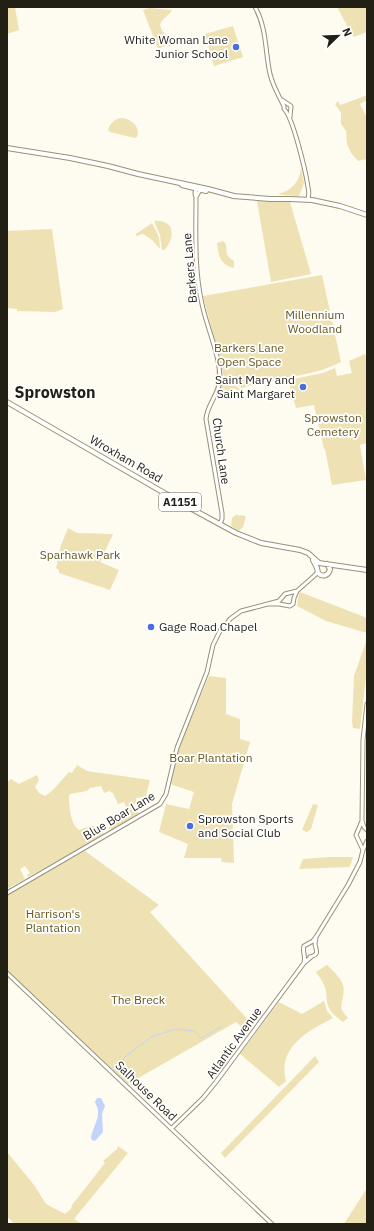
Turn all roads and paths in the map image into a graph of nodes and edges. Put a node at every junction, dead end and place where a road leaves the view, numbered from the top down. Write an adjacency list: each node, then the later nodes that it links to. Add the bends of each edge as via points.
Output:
1 (255, 7): 2 (street, via 262,26 272,80 280,99)
2 (286, 104): 3 (street, via 291,106); 3 (street, via 284,109)
3 (289, 110): 6 (street, via 308,184)
4 (7, 148): 5 (main road, via 70,158)
5 (198, 189): 6 (main road, via 234,196); 8 (street, Barkers Lane, via 195,236 198,285 219,369)
6 (308, 200): 7 (main road, via 340,206)
7 (367, 215)
8 (220, 383): 10 (street, Church Lane, via 207,410 206,419 222,513)
9 (7, 402): 10 (main road, Wroxham Road / A1151)
10 (220, 524): 11 (main road, Wroxham Road / A1151, via 253,540)
11 (304, 551): 12 (main road, Wroxham Road / A1151, via 316,561); 14 (main road)
12 (324, 563): 13 (main road, Wroxham Road / A1151); 14 (main road, via 319,565); 15 (main road, Wroxham Road / A1151)
13 (343, 567): 15 (main road, Wroxham Road / A1151); 16 (main road, Wroxham Road / A1151)
14 (318, 570): 17 (main road); 18 (street, Blue Boar Lane)
15 (330, 570): 17 (main road, Wroxham Road / A1151, via 328,575)
16 (367, 570)
17 (322, 576): 18 (street, Blue Boar Lane)
18 (309, 582): 19 (street, Blue Boar Lane)
19 (297, 591): 20 (street, Blue Boar Lane); 22 (street, Blue Boar Lane)
20 (288, 594): 21 (street, Blue Boar Lane); 22 (street)
21 (282, 598): 23 (street, Blue Boar Lane); 24 (street)
22 (294, 598): 24 (street, Blue Boar Lane, via 292,605)
23 (264, 604): 24 (street, Blue Boar Lane); 32 (street, Blue Boar Lane, via 237,614 218,635 178,748 166,794 160,804)
24 (285, 606)
25 (367, 704): 26 (street, via 363,740)
26 (362, 822): 27 (street); 28 (street)
27 (358, 830): 28 (street); 30 (street)
28 (366, 830)
29 (367, 840): 30 (street, Atlantic Avenue); 31 (street, Atlantic Avenue)
30 (358, 841): 31 (street)
31 (363, 850): 33 (street, Atlantic Avenue, via 348,885)
32 (7, 893)
33 (316, 937): 34 (street, Atlantic Avenue); 35 (street, Atlantic Avenue)
34 (310, 943): 35 (street); 36 (street, Atlantic Avenue, via 305,945)
35 (315, 945): 37 (street, Atlantic Avenue, via 317,953)
36 (305, 955): 37 (street); 38 (street, Atlantic Avenue)
37 (311, 957): 38 (street, Atlantic Avenue)
38 (304, 963): 40 (street, Atlantic Avenue, via 216,1082)
39 (7, 973): 40 (street, Salhouse Road)
40 (172, 1128): 41 (street, Salhouse Road)
41 (272, 1224)

